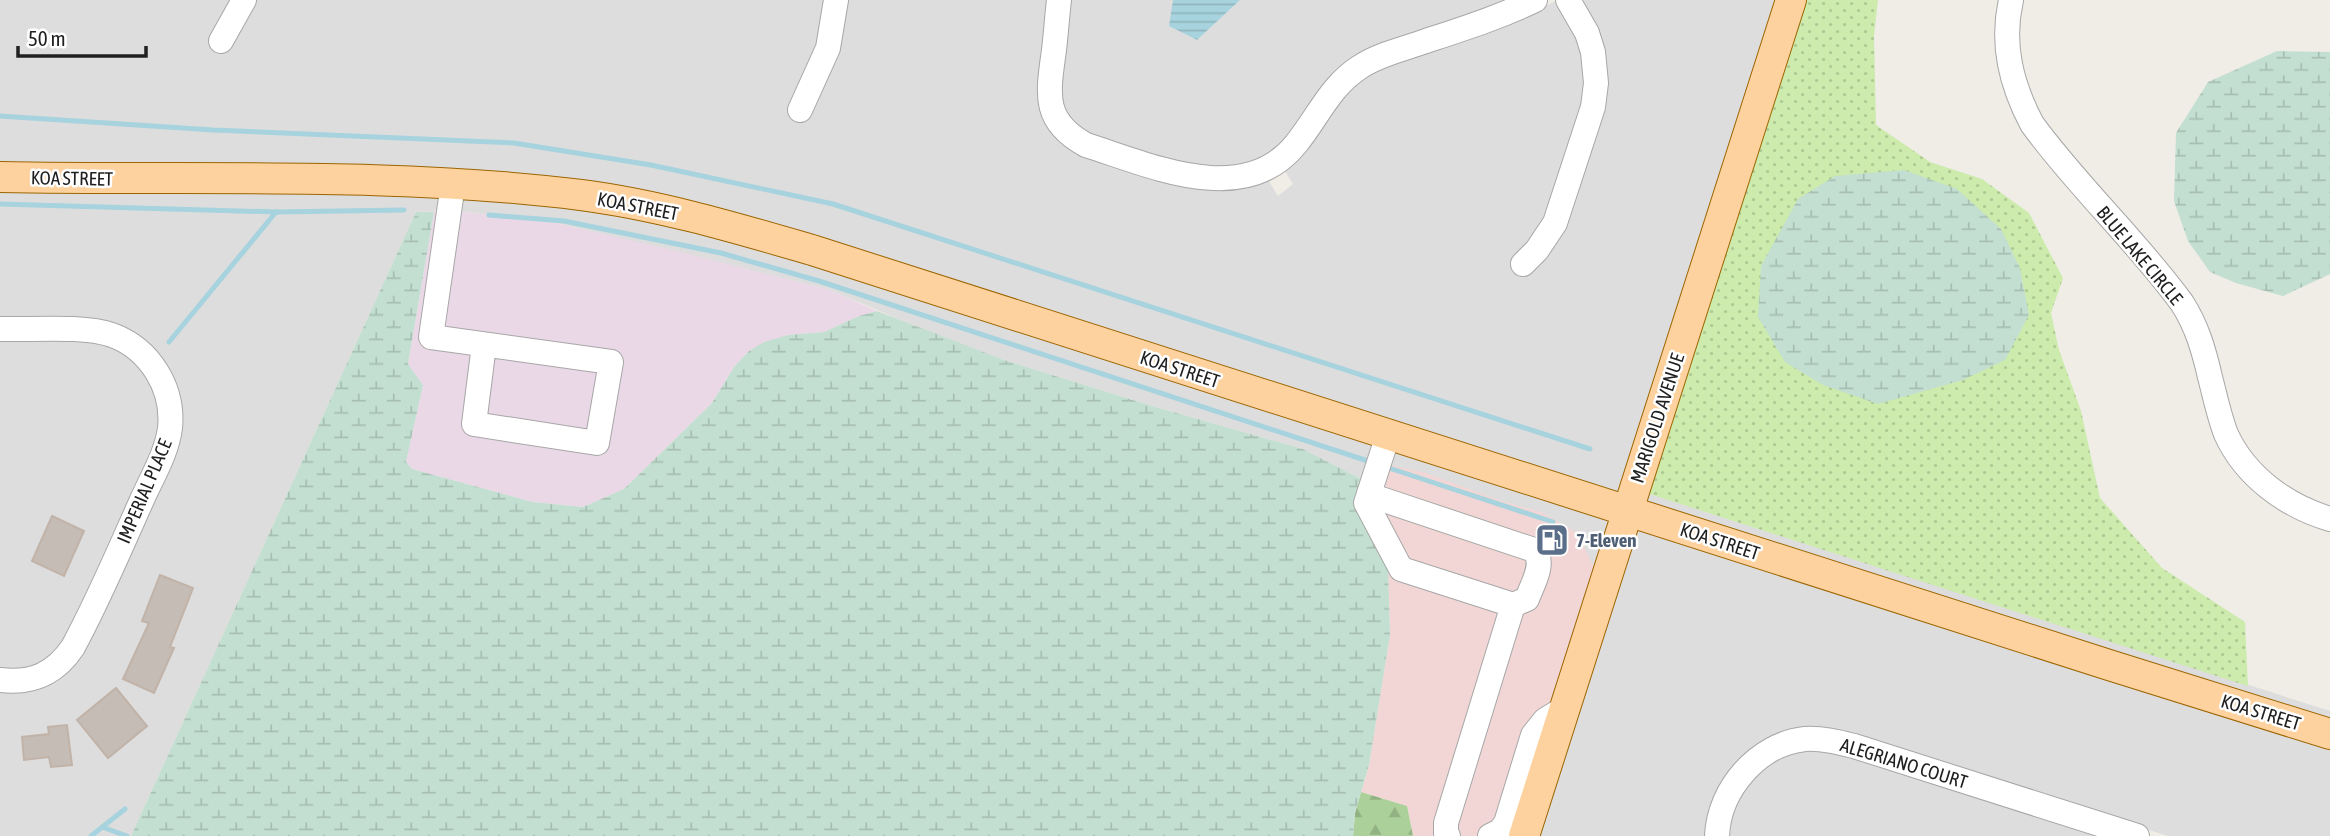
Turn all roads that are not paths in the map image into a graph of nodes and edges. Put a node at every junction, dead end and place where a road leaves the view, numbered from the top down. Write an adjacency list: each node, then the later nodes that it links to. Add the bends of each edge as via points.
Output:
1 (244, 0): 8 (street)
2 (836, 0): 9 (street, via 828,48)
3 (1059, 0): 4 (street, via 1048,91 1054,115 1086,145 1202,178 1276,174 1336,86 1364,65)
4 (1535, 0)
5 (1568, 0): 12 (street, via 1593,52 1595,95 1555,223)
6 (1791, 0): 17 (main road, MARIGOLD AVENUE)
7 (2011, 0): 18 (street, BLUE LAKE CIRCLE, via 2007,41 2011,77 2032,124 2183,306 2202,345 2227,435 2242,460 2284,499)
8 (221, 41)
9 (800, 110)
10 (0, 177): 11 (main road, KOA STREET)
11 (453, 184): 14 (street, via 431,338); 15 (main road, KOA STREET, via 583,195 693,216)
12 (1523, 264)
13 (0, 329): 20 (street, IMPERIAL PLACE, via 99,332 125,341 139,350 159,375 170,403 168,436 157,466 73,647 64,660 40,677)
14 (484, 345): 14 (street, via 611,362 597,443 474,424)
15 (1388, 435): 16 (street); 17 (main road, KOA STREET)
16 (1369, 495): 19 (street, via 1366,503 1401,569); 19 (street, via 1534,550 1539,564 1527,599)
17 (1627, 512): 21 (main road, MARIGOLD AVENUE); 22 (main road, KOA STREET)
18 (2330, 519)
19 (1513, 605): 23 (street, via 1446,823)
20 (0, 680)
21 (1563, 709): 24 (street, via 1533,735 1506,823); 25 (main road, MARIGOLD AVENUE)
22 (2330, 734)
23 (1448, 836)
24 (1490, 836)
25 (1524, 836)
26 (1717, 836): 27 (street, ALEGRIANO COURT, via 1725,803 1748,768 1774,749 1808,739 1854,746)
27 (2137, 836)

